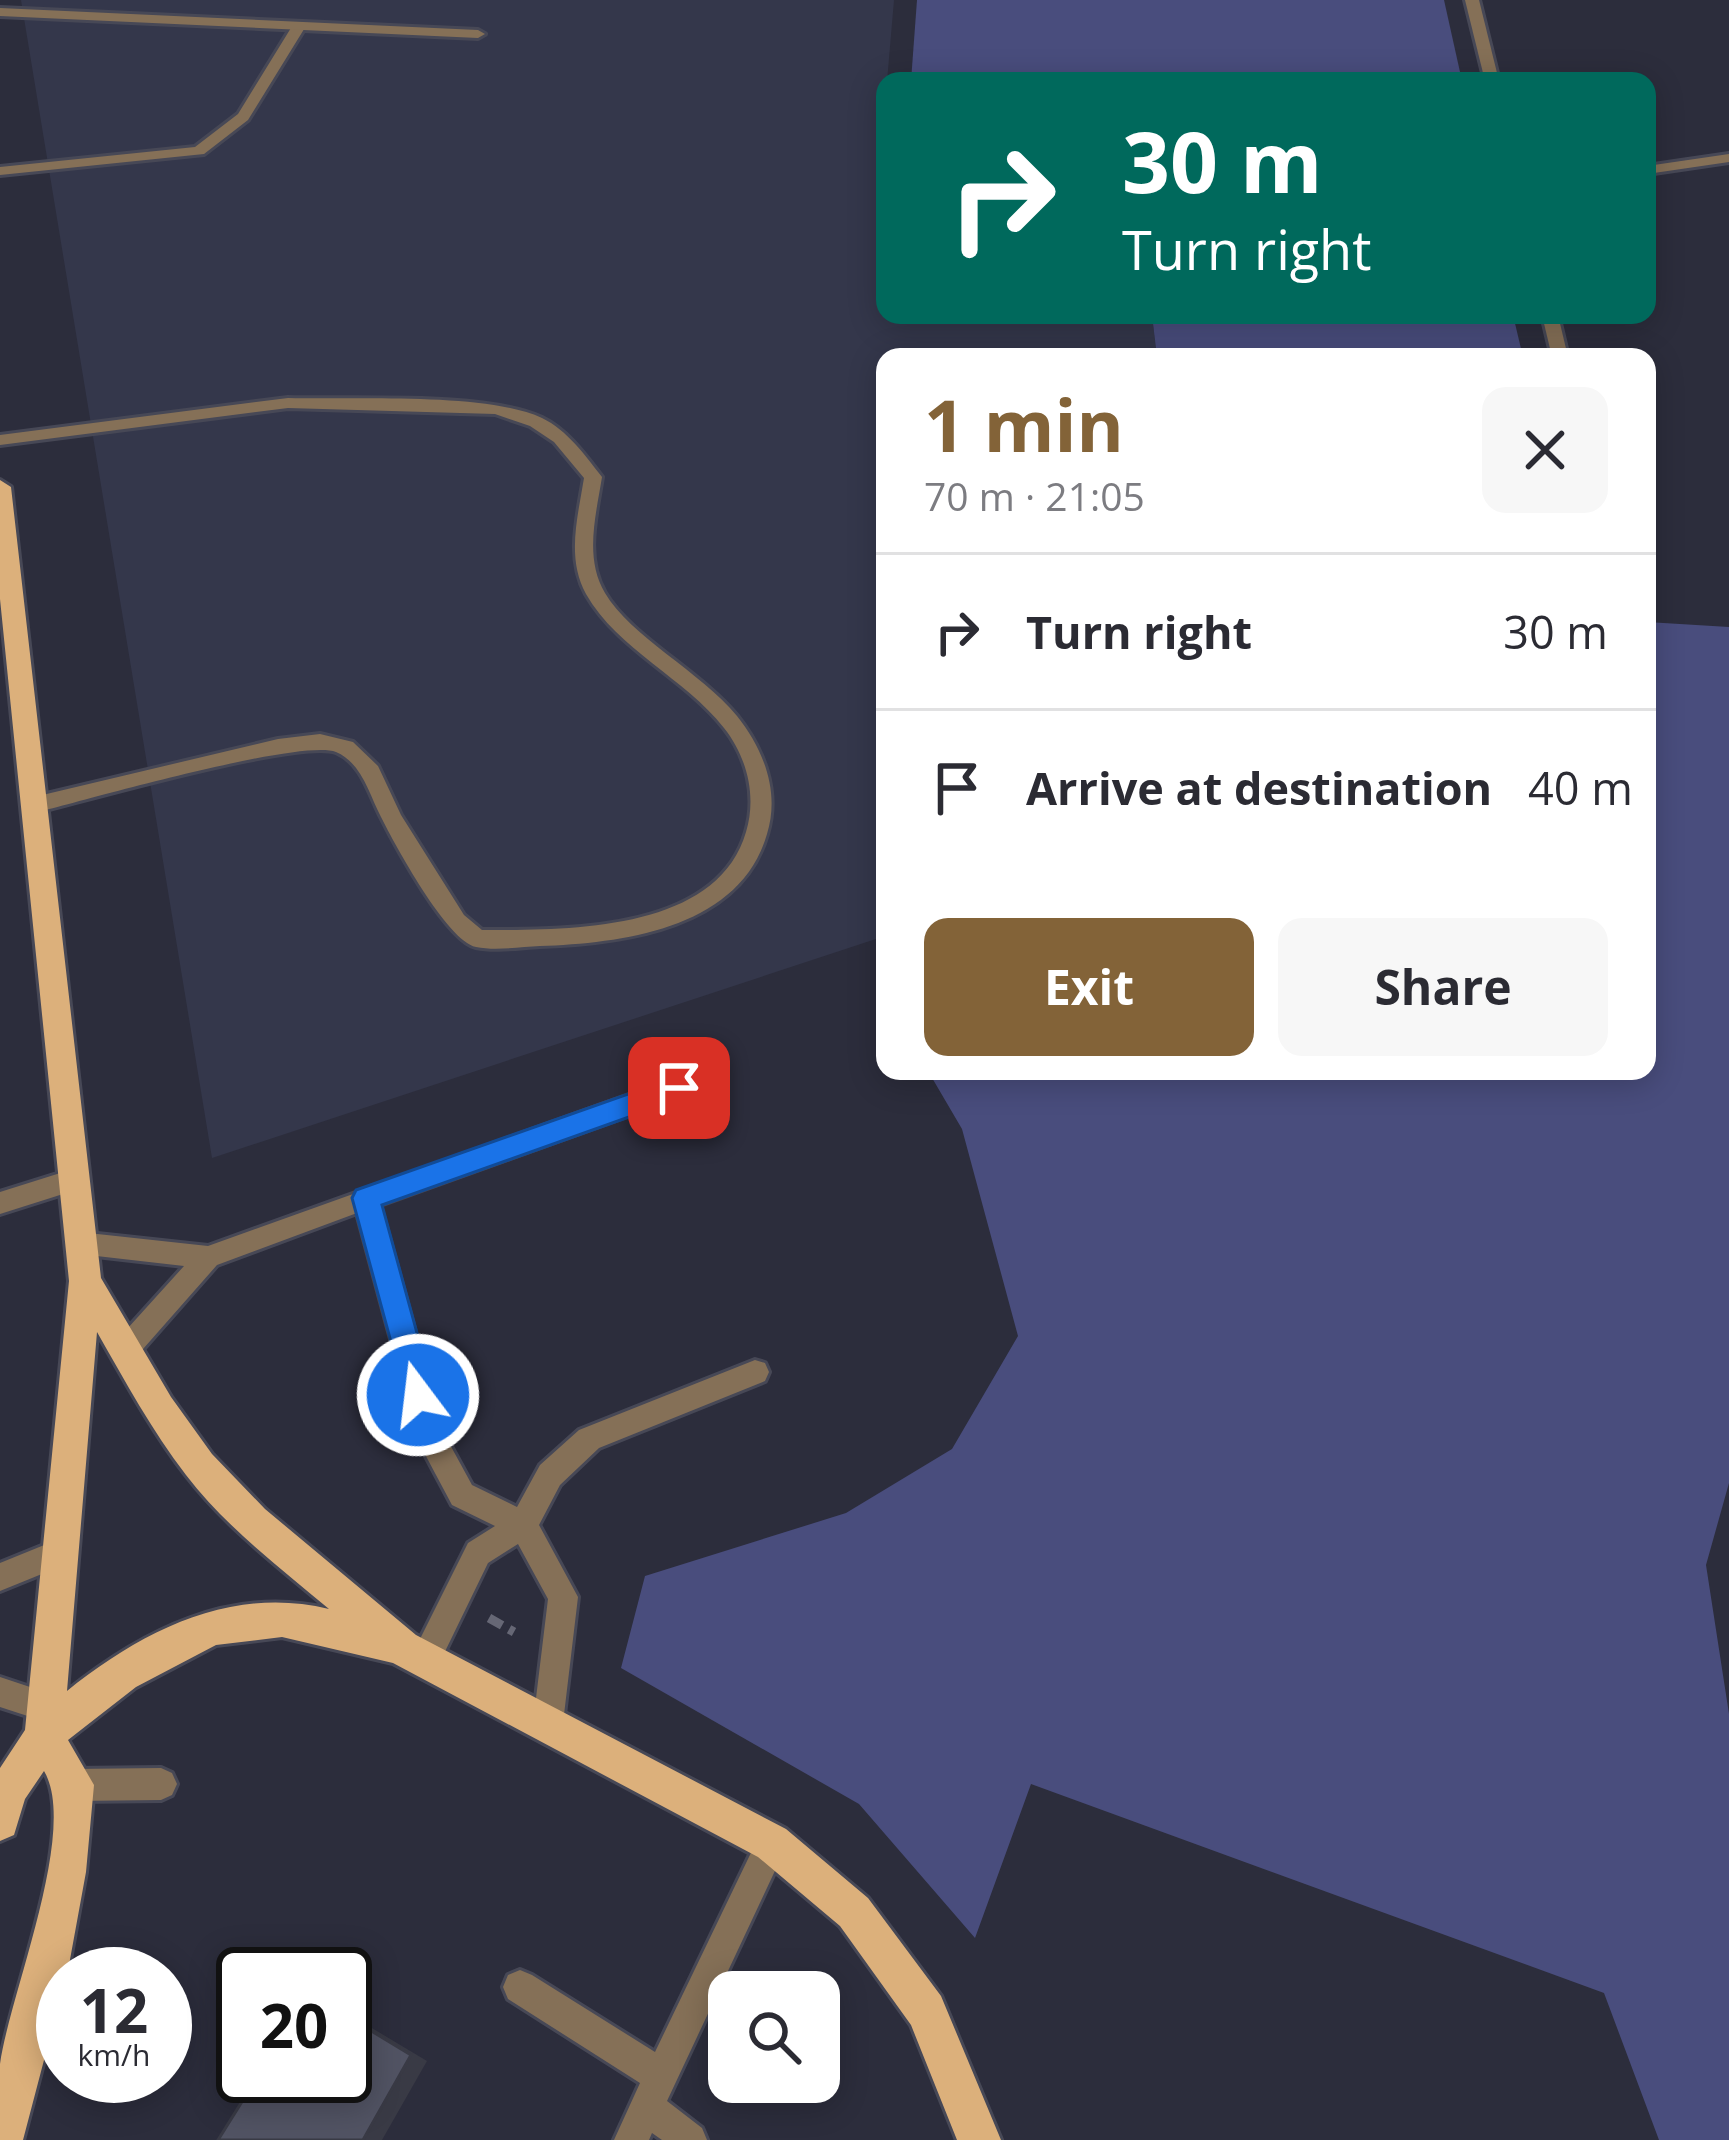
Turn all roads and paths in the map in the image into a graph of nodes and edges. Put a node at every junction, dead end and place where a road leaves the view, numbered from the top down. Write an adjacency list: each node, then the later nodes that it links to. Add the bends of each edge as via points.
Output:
1 (1472, 0): 5 (street)
2 (0, 12): 3 (street)
3 (299, 26): 4 (street); 8 (street, via 243,117 200,151)
4 (478, 34)
5 (1490, 72)
6 (1729, 158): 7 (street)
7 (1656, 169)
8 (0, 171)
9 (0, 440): 11 (street, via 308,402 497,409 536,422 592,477 583,561 595,594 741,735 764,788 759,838 734,881 701,906 584,938 477,939 456,921 371,771 346,747 278,746)
10 (0, 487): 11 (main road)
11 (34, 805): 13 (main road)
12 (679, 1088): 14 (street)
13 (73, 1180): 15 (street); 17 (main road)
14 (366, 1198): 16 (street); 20 (street, via 429,1434 462,1495)
15 (0, 1203)
16 (208, 1257): 17 (street); 18 (street)
17 (82, 1262): 18 (main road); 21 (main road)
18 (127, 1348): 25 (main road, via 200,1466 252,1521)
19 (754, 1372): 20 (street, via 589,1439 550,1474)
20 (523, 1525): 25 (street, via 478,1553); 28 (street, via 563,1597)
21 (59, 1553): 22 (street); 27 (main road)
22 (0, 1577)
23 (483, 1615): 24 (path)
24 (514, 1632)
25 (414, 1654): 27 (main road, via 281,1618 234,1625 140,1660); 28 (main road)
26 (0, 1692): 27 (street)
27 (45, 1722): 30 (main road); 31 (main road)
28 (548, 1724): 32 (main road)
29 (160, 1784): 30 (street)
30 (74, 1785): 35 (main road, via 48,1965)
31 (0, 1821)
32 (772, 1843): 34 (street); 38 (main road, via 854,1912 926,2011)
33 (520, 1987): 34 (street)
34 (654, 2091): 36 (street); 37 (street)
35 (1, 2140)
36 (632, 2140)
37 (690, 2140)
38 (979, 2140)

